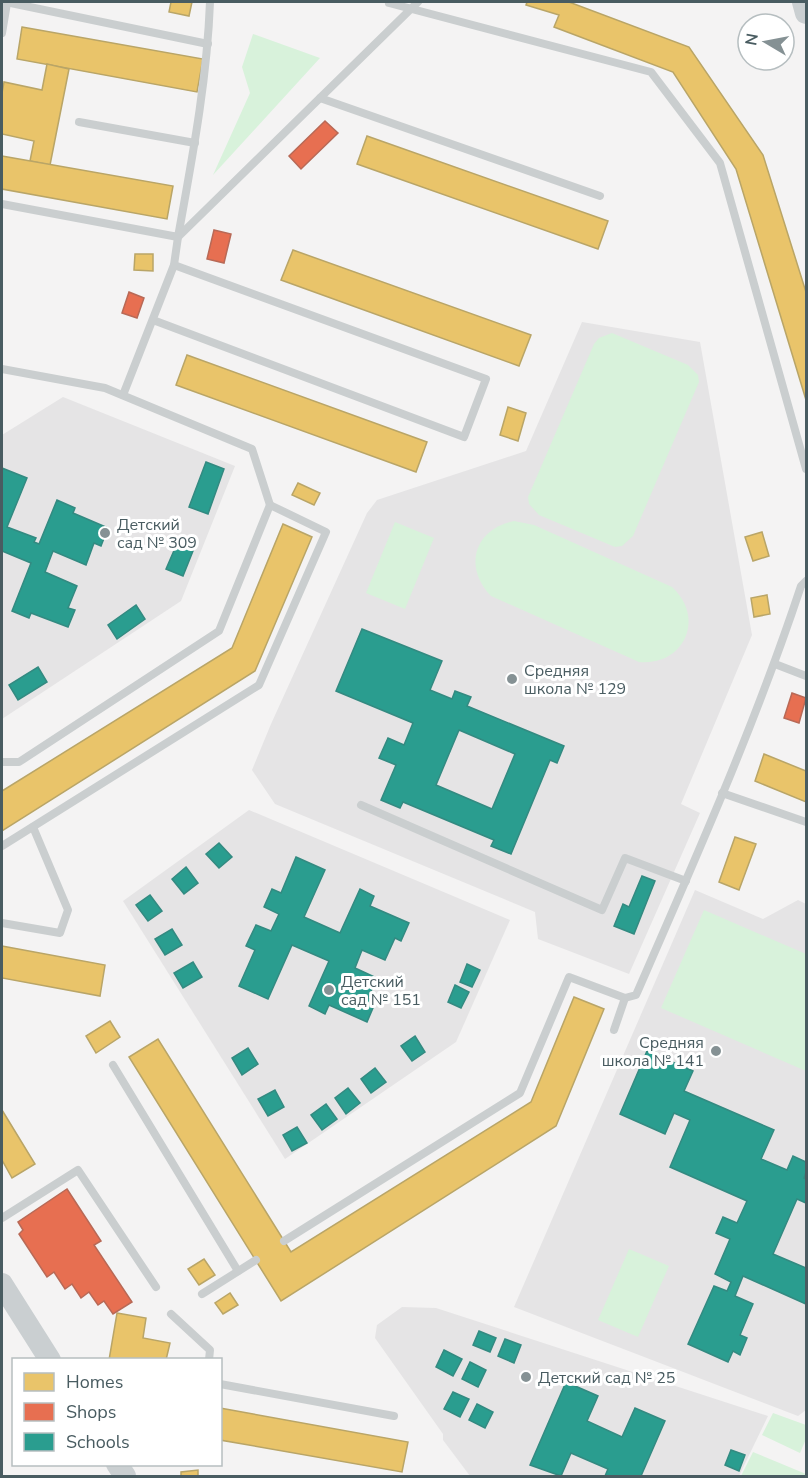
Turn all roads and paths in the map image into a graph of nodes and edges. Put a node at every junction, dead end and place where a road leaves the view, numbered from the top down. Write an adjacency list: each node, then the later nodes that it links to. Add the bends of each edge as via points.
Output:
1 (7, 2): 7 (lane); 8 (lane)
2 (210, 2): 8 (lane)
3 (387, 2): 5 (lane)
4 (803, 2): 6 (main road)
5 (415, 5): 9 (lane); 19 (lane, via 651,72 720,163)
6 (807, 13)
7 (2, 33)
8 (208, 44): 11 (lane)
9 (320, 98): 12 (lane); 14 (lane)
10 (79, 122): 11 (lane)
11 (195, 143): 14 (lane)
12 (600, 196)
13 (2, 204): 14 (lane)
14 (178, 237): 15 (lane)
15 (174, 265): 16 (lane); 16 (lane, via 486,379 464,436)
16 (153, 320): 18 (lane)
17 (2, 369): 18 (lane, via 105,388)
18 (123, 395): 20 (lane, via 252,449)
19 (807, 469)
20 (270, 505): 24 (lane, via 219,631 19,762); 28 (lane, via 326,532 259,685)
21 (807, 581): 22 (lane, via 801,586)
22 (775, 664): 23 (lane); 25 (lane)
23 (807, 676)
24 (2, 762)
25 (722, 793): 27 (lane); 30 (lane)
26 (362, 805): 30 (lane, via 602,910 625,858)
27 (807, 822)
28 (33, 827): 29 (lane); 31 (lane, via 68,910 60,933)
29 (2, 846)
30 (686, 881): 32 (lane, via 636,995)
31 (2, 922)
32 (625, 998): 33 (lane); 36 (lane, via 569,977 520,1093)
33 (614, 1030)
34 (113, 1065): 38 (lane)
35 (2, 1218): 40 (lane, via 78,1170)
36 (284, 1241)
37 (256, 1260): 38 (lane)
38 (238, 1271): 41 (lane)
39 (2, 1284): 43 (main road)
40 (156, 1287)
41 (202, 1294)
42 (171, 1314): 44 (lane, via 210,1350)
43 (49, 1358)
44 (209, 1358)
45 (222, 1384): 46 (lane)
46 (394, 1416)

